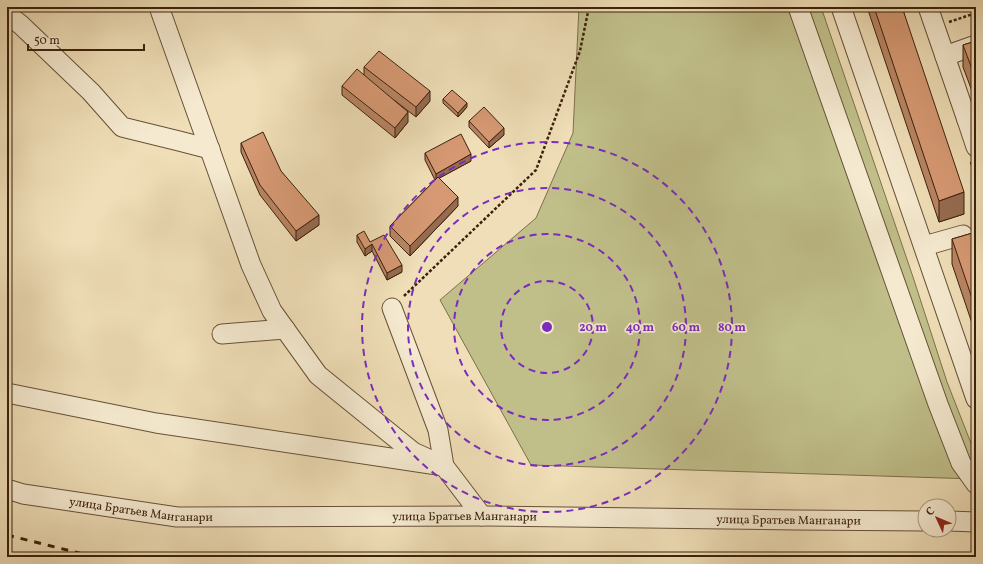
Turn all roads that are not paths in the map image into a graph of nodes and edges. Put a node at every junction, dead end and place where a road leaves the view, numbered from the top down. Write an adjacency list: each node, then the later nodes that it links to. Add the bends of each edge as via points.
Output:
1 (158, 7): 10 (street)
2 (798, 7): 19 (street, via 938,404 961,463)
3 (841, 7): 12 (street)
4 (928, 7): 7 (street)
5 (7, 14): 10 (street, via 91,92 122,127)
6 (976, 45): 7 (street)
7 (945, 56): 8 (street)
8 (971, 119): 9 (street)
9 (976, 147)
10 (210, 150): 14 (street, via 251,265 272,311)
11 (963, 235): 12 (street)
12 (924, 246): 17 (street)
13 (392, 308): 18 (street, via 438,430)
14 (285, 329): 15 (street); 18 (street, via 318,376 413,452)
15 (222, 334)
16 (7, 393): 18 (street, via 156,423)
17 (976, 399)
18 (444, 466): 21 (street)
19 (976, 484)
20 (7, 489): 21 (street, улица Братьев Манганари, via 23,494 177,517)
21 (482, 516): 22 (street, улица Братьев Манганари)
22 (917, 521)
23 (957, 521): 24 (street)
24 (976, 522)

